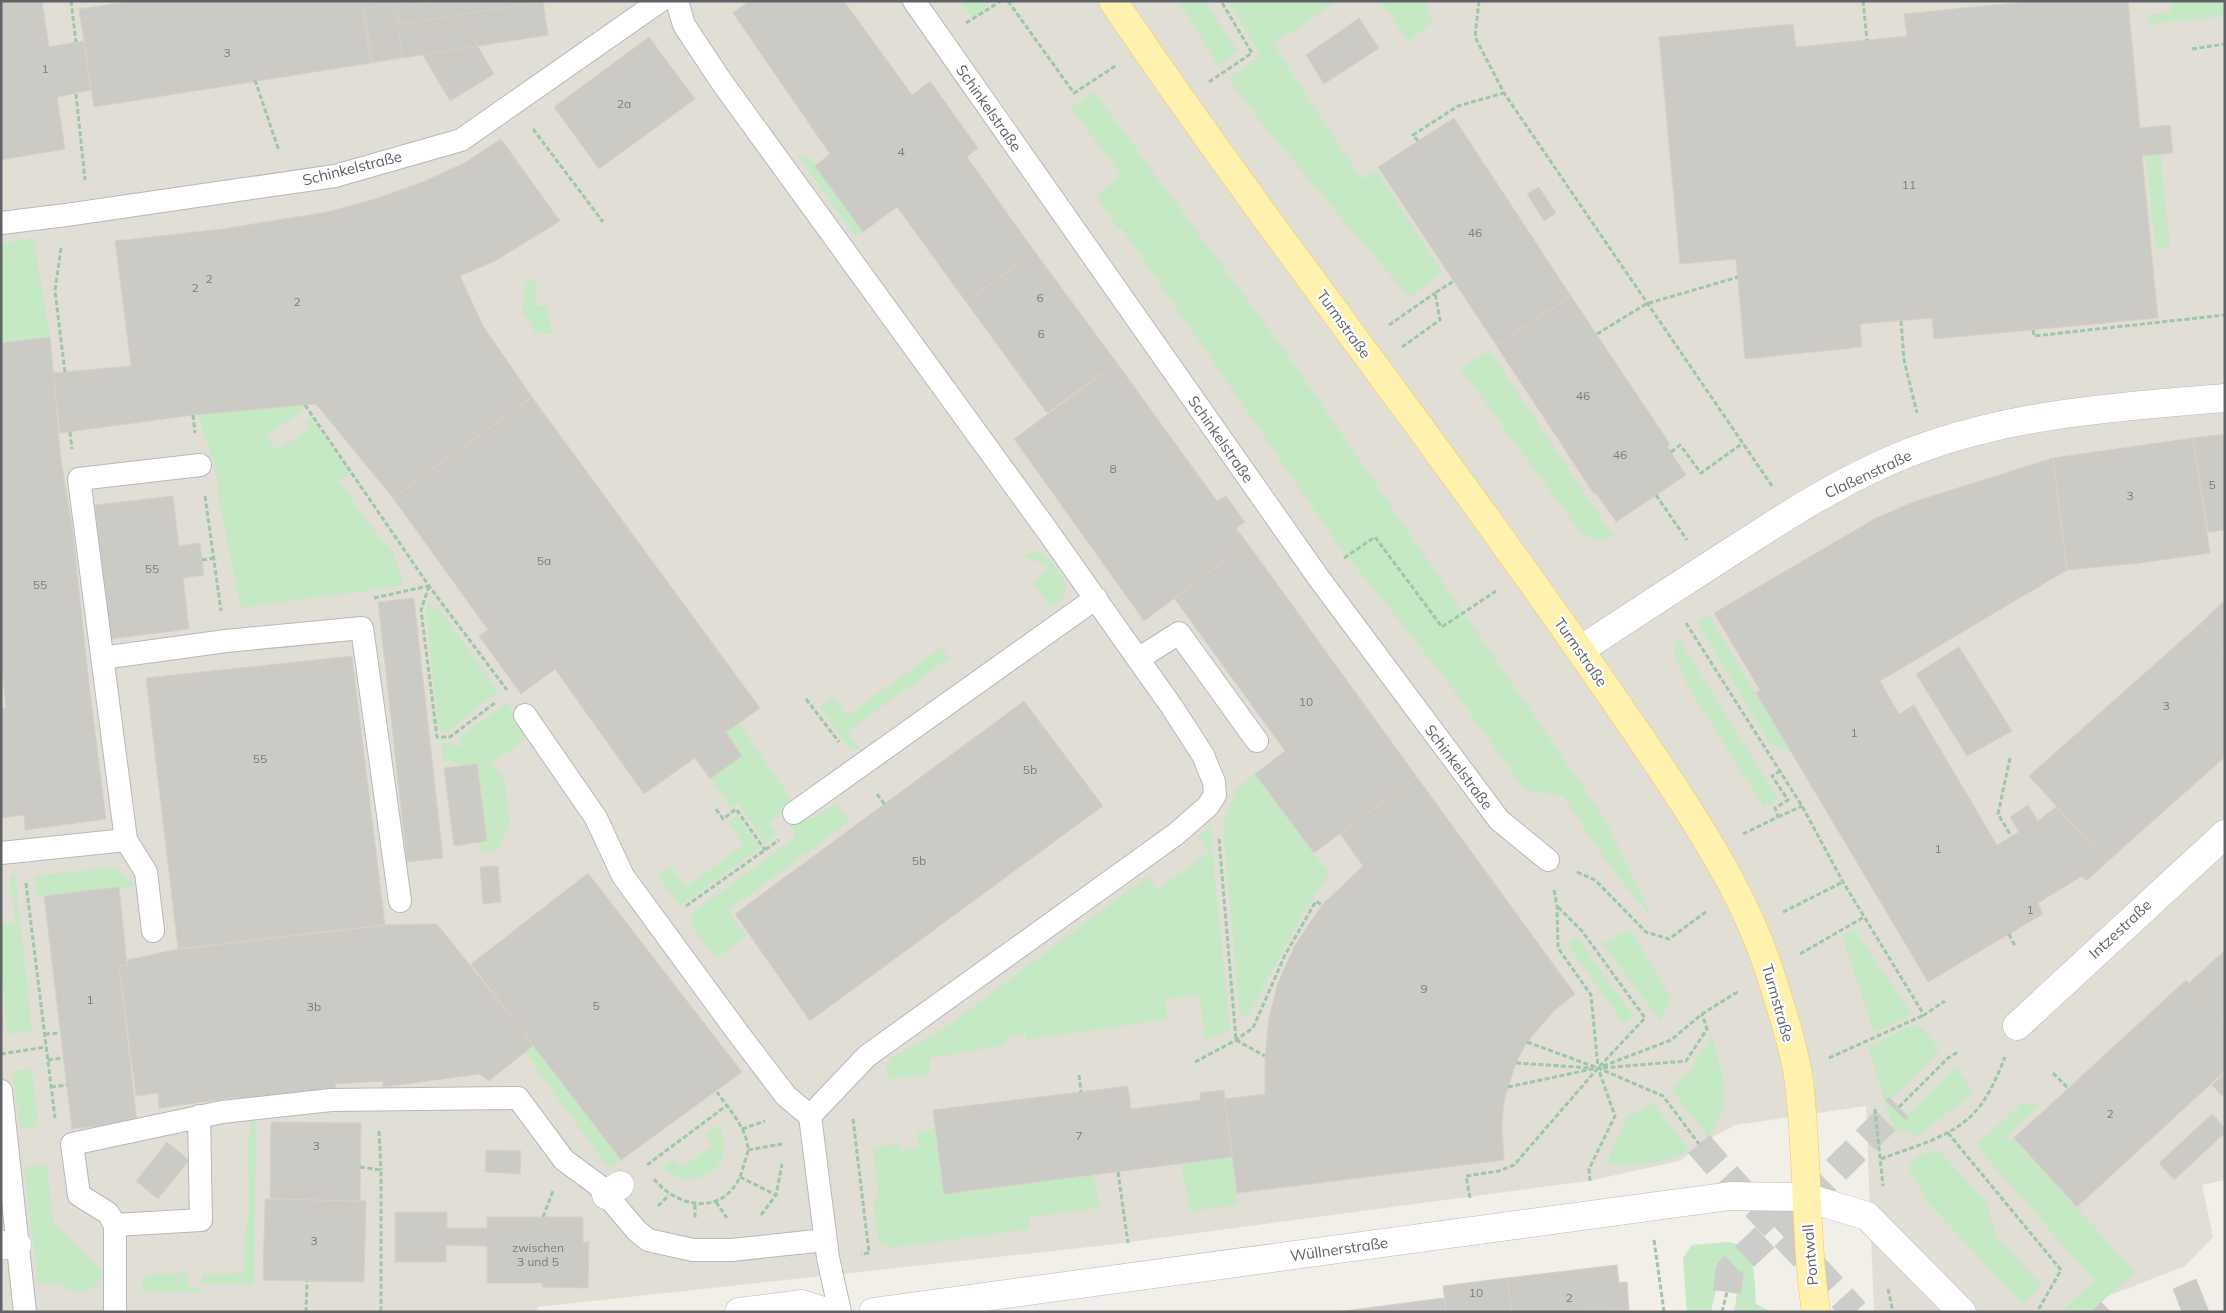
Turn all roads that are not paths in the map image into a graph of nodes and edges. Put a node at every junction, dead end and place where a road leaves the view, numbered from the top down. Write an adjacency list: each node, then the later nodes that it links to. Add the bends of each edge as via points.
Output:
1 (660, 1): 5 (lane, Schinkelstraße, via 461,140 335,176)
2 (677, 1): 8 (lane, via 684,25 736,103)
3 (914, 1): 18 (lane, Schinkelstraße, via 1324,584 1499,820)
4 (1113, 1): 9 (main road, Turmstraße, via 1181,101)
5 (1, 223)
6 (2225, 398): 9 (street, Claßenstraße, via 2111,407 2024,420 1896,458 1791,513)
7 (200, 465): 10 (lane, via 79,479)
8 (1096, 598): 11 (lane); 14 (lane)
9 (1580, 650): 25 (main road, Turmstraße, via 1713,848 1753,927 1770,972 1797,1073 1803,1124)
10 (102, 658): 16 (lane); 19 (lane, via 226,641 362,628)
11 (1138, 659): 13 (lane, via 1179,633); 24 (lane, via 1203,755 1214,782 1215,795 1208,806 1176,834 867,1056)
12 (525, 715): 24 (lane, via 596,818 623,876 786,1096)
13 (1257, 742)
14 (794, 813)
15 (2225, 834): 21 (street, Intzestraße)
16 (126, 840): 17 (lane); 20 (lane, via 146,872)
17 (1, 853)
18 (1548, 860)
19 (400, 901)
20 (153, 932)
21 (2017, 1026)
22 (1, 1091): 27 (lane)
23 (199, 1116): 26 (lane, via 201,1220); 26 (lane, via 72,1144 79,1195 108,1213); 28 (lane, via 331,1100 518,1098 564,1160 598,1185 613,1190 637,1232 648,1240 693,1250)
24 (810, 1116): 28 (lane)
25 (1805, 1197): 34 (street, Wüllnerstraße, via 1730,1196); 35 (main road, Pontwall); 36 (street, via 1867,1216)
26 (115, 1225): 30 (lane)
27 (9, 1245): 29 (lane)
28 (826, 1249): 33 (lane)
29 (25, 1312)
30 (115, 1312)
31 (739, 1312): 32 (street, via 802,1304)
32 (826, 1312)
33 (840, 1312)
34 (873, 1312)
35 (1816, 1312)
36 (1962, 1312)

